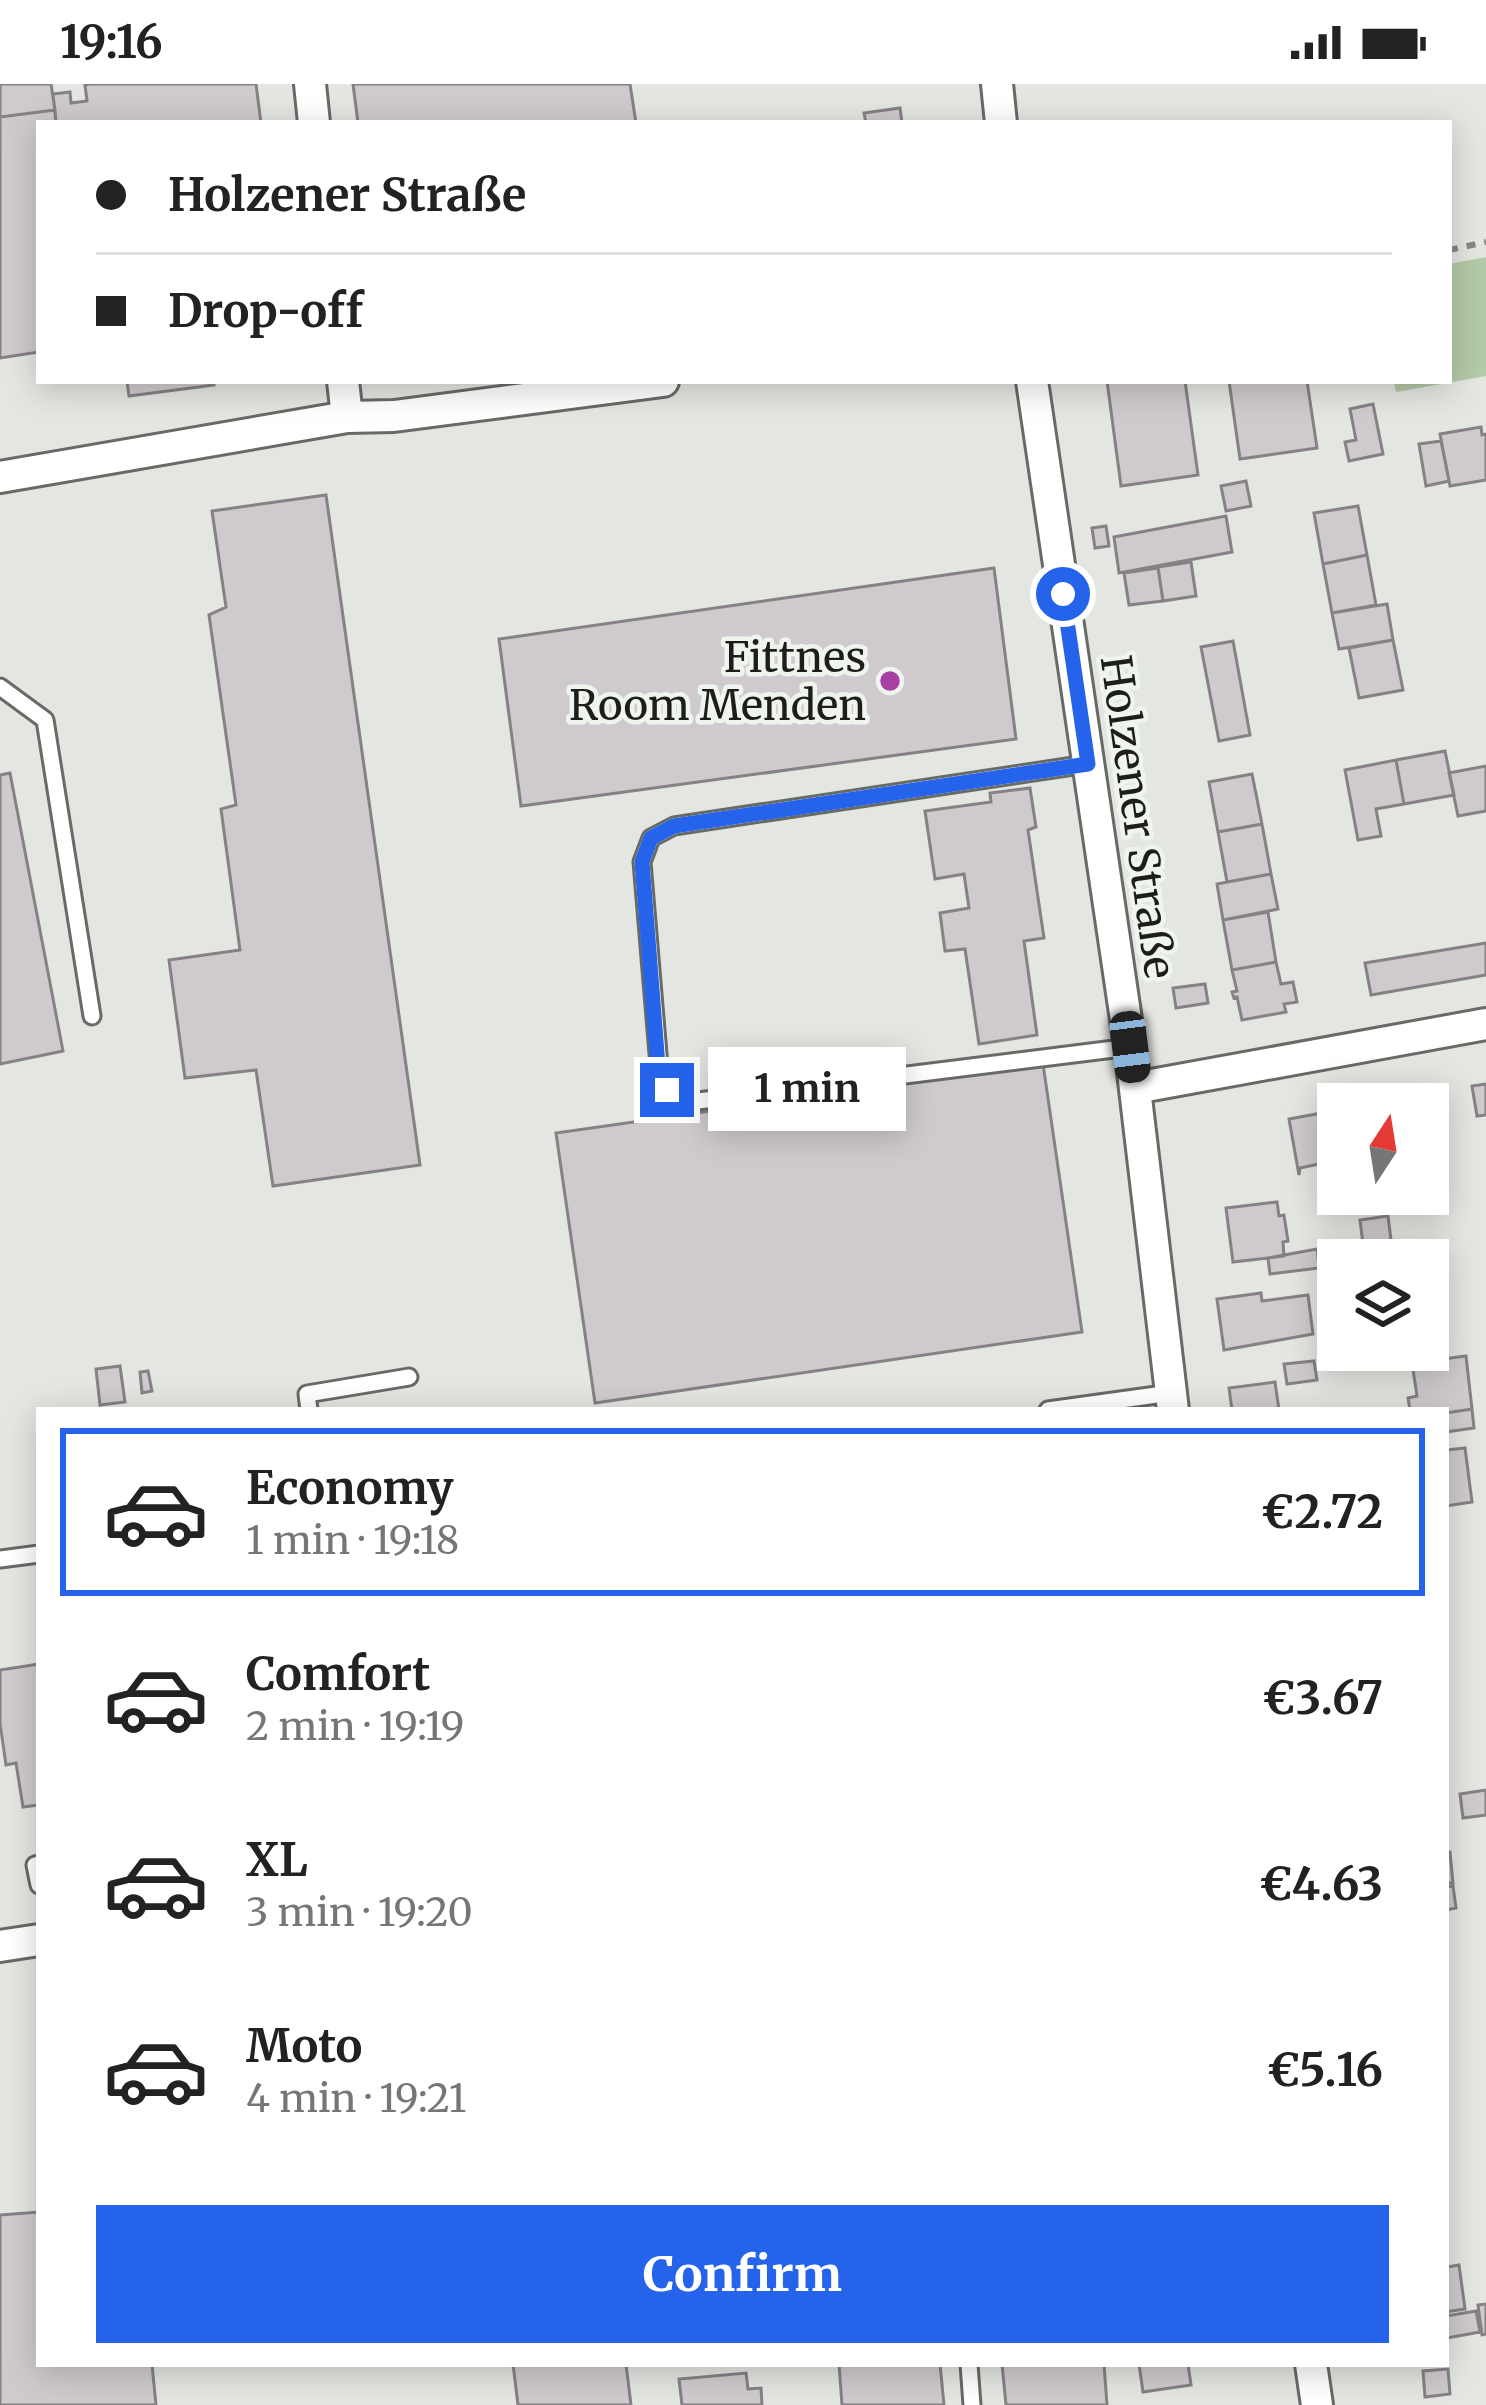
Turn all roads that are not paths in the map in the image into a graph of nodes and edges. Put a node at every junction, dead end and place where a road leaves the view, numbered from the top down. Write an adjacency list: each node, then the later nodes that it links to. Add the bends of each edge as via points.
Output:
1 (310, 84): 3 (street)
2 (997, 84): 4 (street)
3 (314, 120)
4 (1001, 120)
5 (344, 384): 8 (street)
6 (640, 384): 8 (street)
7 (1032, 384): 11 (street, Holzener Straße)
8 (347, 418): 9 (street)
9 (0, 477)
10 (0, 687): 12 (lane, via 45,720)
11 (1088, 764): 14 (street, Holzener Straße); 14 (lane, via 674,826 651,838 642,862 658,1066 667,1090 690,1102)
12 (92, 1016)
13 (1486, 1024): 15 (street)
14 (1130, 1047): 15 (street, Holzener Straße)
15 (1135, 1088): 17 (street, Holzener Straße)
16 (409, 1377): 18 (lane, via 307,1394)
17 (1172, 1402): 19 (lane)
18 (309, 1407)
19 (1094, 1407)
20 (36, 1554): 21 (lane)
21 (0, 1559)
22 (36, 1940): 23 (street)
23 (0, 1946)
24 (968, 2367): 26 (lane)
25 (1311, 2367): 27 (street)
26 (972, 2405)
27 (1317, 2405)

